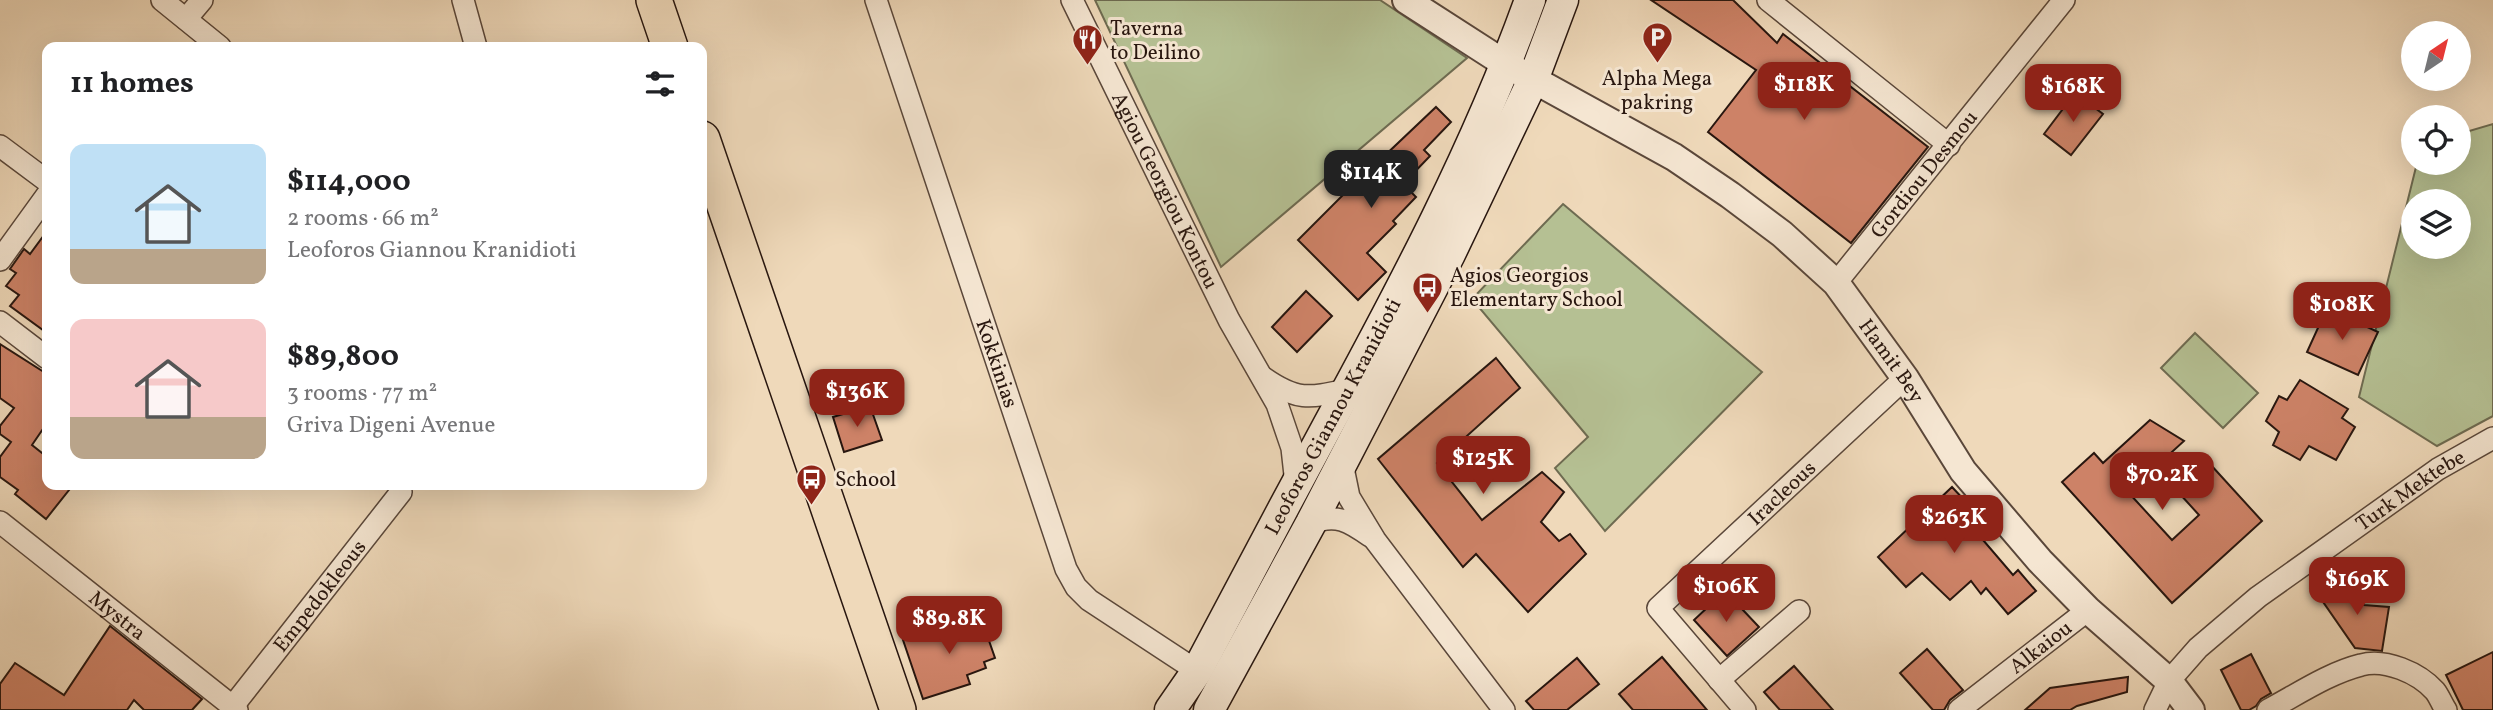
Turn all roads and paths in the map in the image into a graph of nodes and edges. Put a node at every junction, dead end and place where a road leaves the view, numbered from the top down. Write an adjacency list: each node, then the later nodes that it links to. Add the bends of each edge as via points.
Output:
1 (162, 0): 12 (street)
2 (202, 0): 12 (street)
3 (463, 0): 14 (street)
4 (654, 0): 15 (highway)
5 (876, 0): 39 (street, Kokkinias, via 1066,569 1089,600)
6 (1072, 0): 27 (street, Agiou Georgiou Kontou, via 1229,320)
7 (1406, 0): 16 (street, Hamit Bey)
8 (1530, 0): 16 (main road, Leoforos Giannou Kranidioti)
9 (1563, 0): 17 (main road, Leoforos Giannou Kranidioti)
10 (1769, 0): 18 (street)
11 (2064, 0): 18 (street, Gordiou Desmou)
12 (186, 19): 13 (street)
13 (214, 42)
14 (475, 42)
15 (668, 42)
16 (1507, 65): 17 (street, Hamit Bey); 29 (main road, Leoforos Giannou Kranidioti, via 1424,243)
17 (1533, 80): 24 (street, Hamit Bey, via 1674,157 1782,234); 31 (main road, Leoforos Giannou Kranidioti)
18 (1949, 145): 24 (street, Gordiou Desmou)
19 (0, 146): 21 (street)
20 (707, 154): 43 (highway)
21 (42, 177)
22 (42, 202): 23 (street)
23 (0, 260)
24 (1836, 283): 28 (street, Hamit Bey)
25 (0, 322): 26 (street)
26 (42, 354)
27 (1263, 377): 29 (street, Agiou Georgiou Kontou, via 1285,393 1300,396); 32 (street, Agiou Georgiou Kontou, via 1286,425)
28 (1906, 378): 37 (street, Hamit Bey, via 1963,471); 40 (street, Iracleous, via 1658,608)
29 (1347, 390): 32 (main road, Leoforos Giannou Kranidioti)
30 (2493, 438): 41 (street, Turk Mektebe, via 2438,469 2258,597 2197,648)
31 (1342, 463): 35 (main road, Leoforos Giannou Kranidioti); 36 (street, via 1349,496)
32 (1296, 484): 39 (main road, Leoforos Giannou Kranidioti)
33 (400, 490): 42 (street, Empedokleous)
34 (0, 522): 42 (street, Mystra)
35 (1311, 523): 36 (street, via 1325,517 1346,521); 45 (main road, Leoforos Giannou Kranidioti)
36 (1375, 540): 46 (street)
37 (2088, 610): 41 (street, Hamit Bey); 48 (street, Alkaiou)
38 (1799, 611): 40 (street)
39 (1197, 671): 44 (main road, Leoforos Giannou Kranidioti)
40 (1720, 680): 47 (street)
41 (2169, 681): 49 (street, Turk Mektebe); 50 (street, Hamit Bey)
42 (235, 708)
43 (898, 710)
44 (1170, 710)
45 (1209, 710)
46 (1504, 710)
47 (1745, 710)
48 (1959, 710)
49 (2155, 710)
50 (2191, 710)
51 (2268, 710): 52 (street, via 2363,664 2389,665 2415,675 2436,692)
52 (2445, 710)

